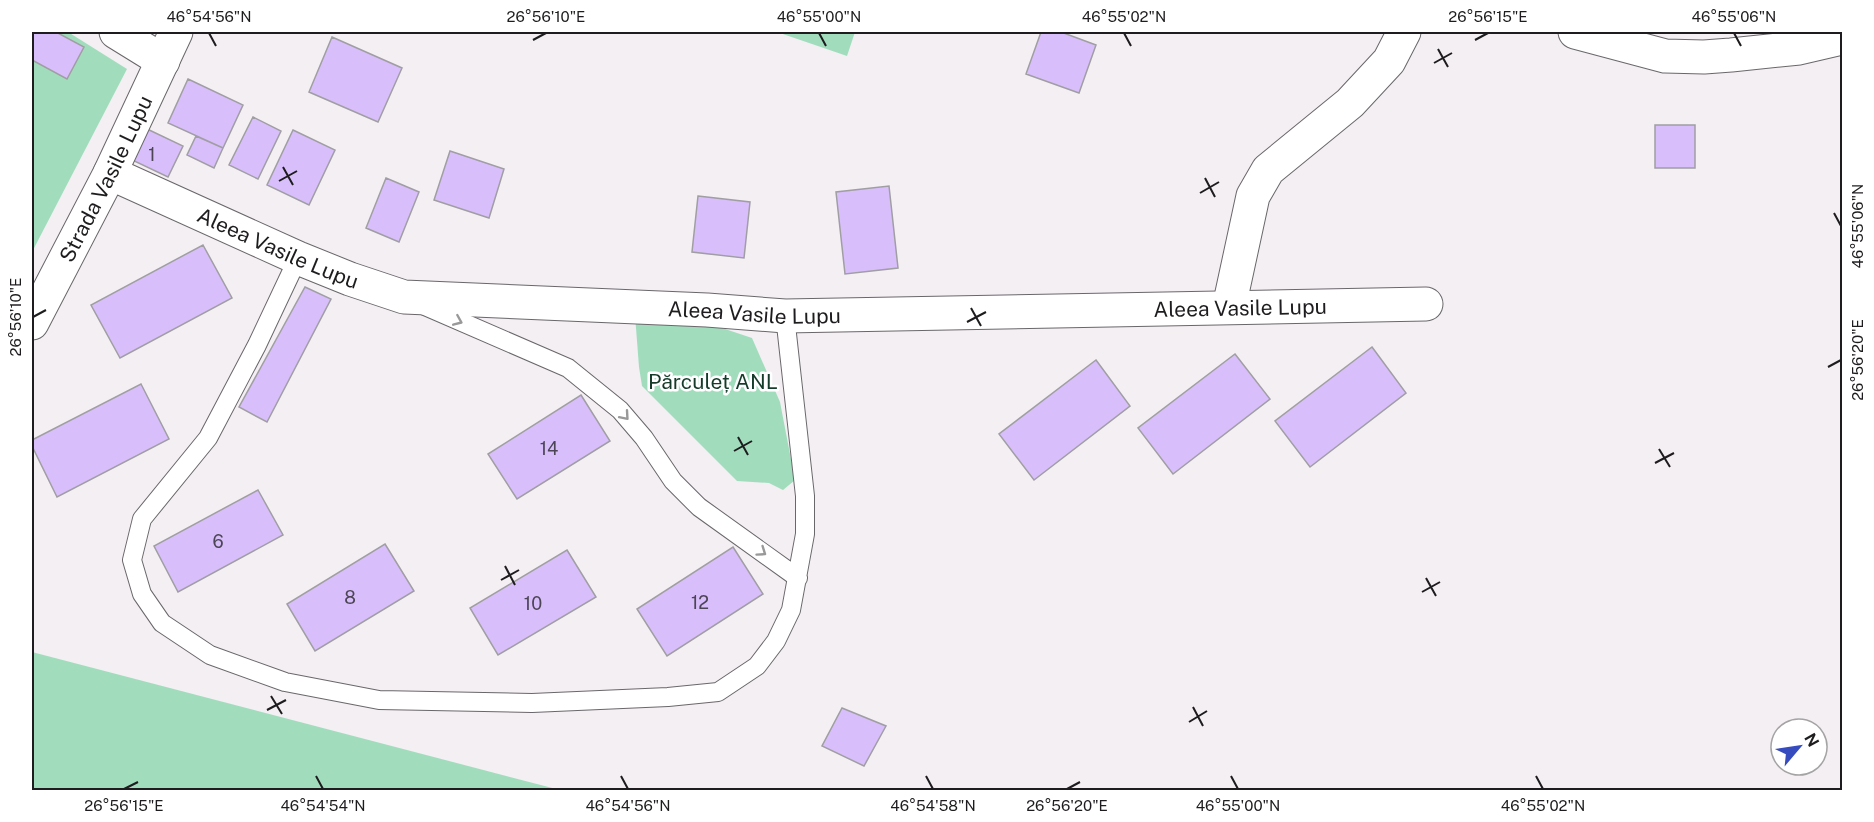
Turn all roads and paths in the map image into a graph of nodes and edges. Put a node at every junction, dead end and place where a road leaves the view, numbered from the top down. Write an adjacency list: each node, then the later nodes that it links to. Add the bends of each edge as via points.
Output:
1 (116, 32): 7 (street)
2 (176, 32): 7 (street, Strada Vasile Lupu)
3 (1404, 32): 12 (street, via 1389,61 1350,103 1268,170 1253,196)
4 (1575, 32): 6 (street, via 1665,56)
5 (1842, 38): 6 (street, via 1799,48)
6 (1736, 43)
7 (163, 61): 8 (street, Strada Vasile Lupu)
8 (110, 173): 9 (street, Aleea Vasile Lupu); 14 (street, Strada Vasile Lupu)
9 (298, 258): 10 (street, Aleea Vasile Lupu); 15 (lane, via 208,438 142,519 132,560 142,594 162,623 210,655 285,682 379,700 532,703 718,692 757,666 776,641 791,610)
10 (404, 297): 13 (street, Aleea Vasile Lupu); 15 (lane, one-way to 15, via 568,368 620,410 673,481 699,507)
11 (1426, 304): 12 (street, Aleea Vasile Lupu)
12 (1229, 307): 13 (street, Aleea Vasile Lupu)
13 (785, 316): 15 (lane, via 805,496 805,534)
14 (32, 323)
15 (798, 578)

